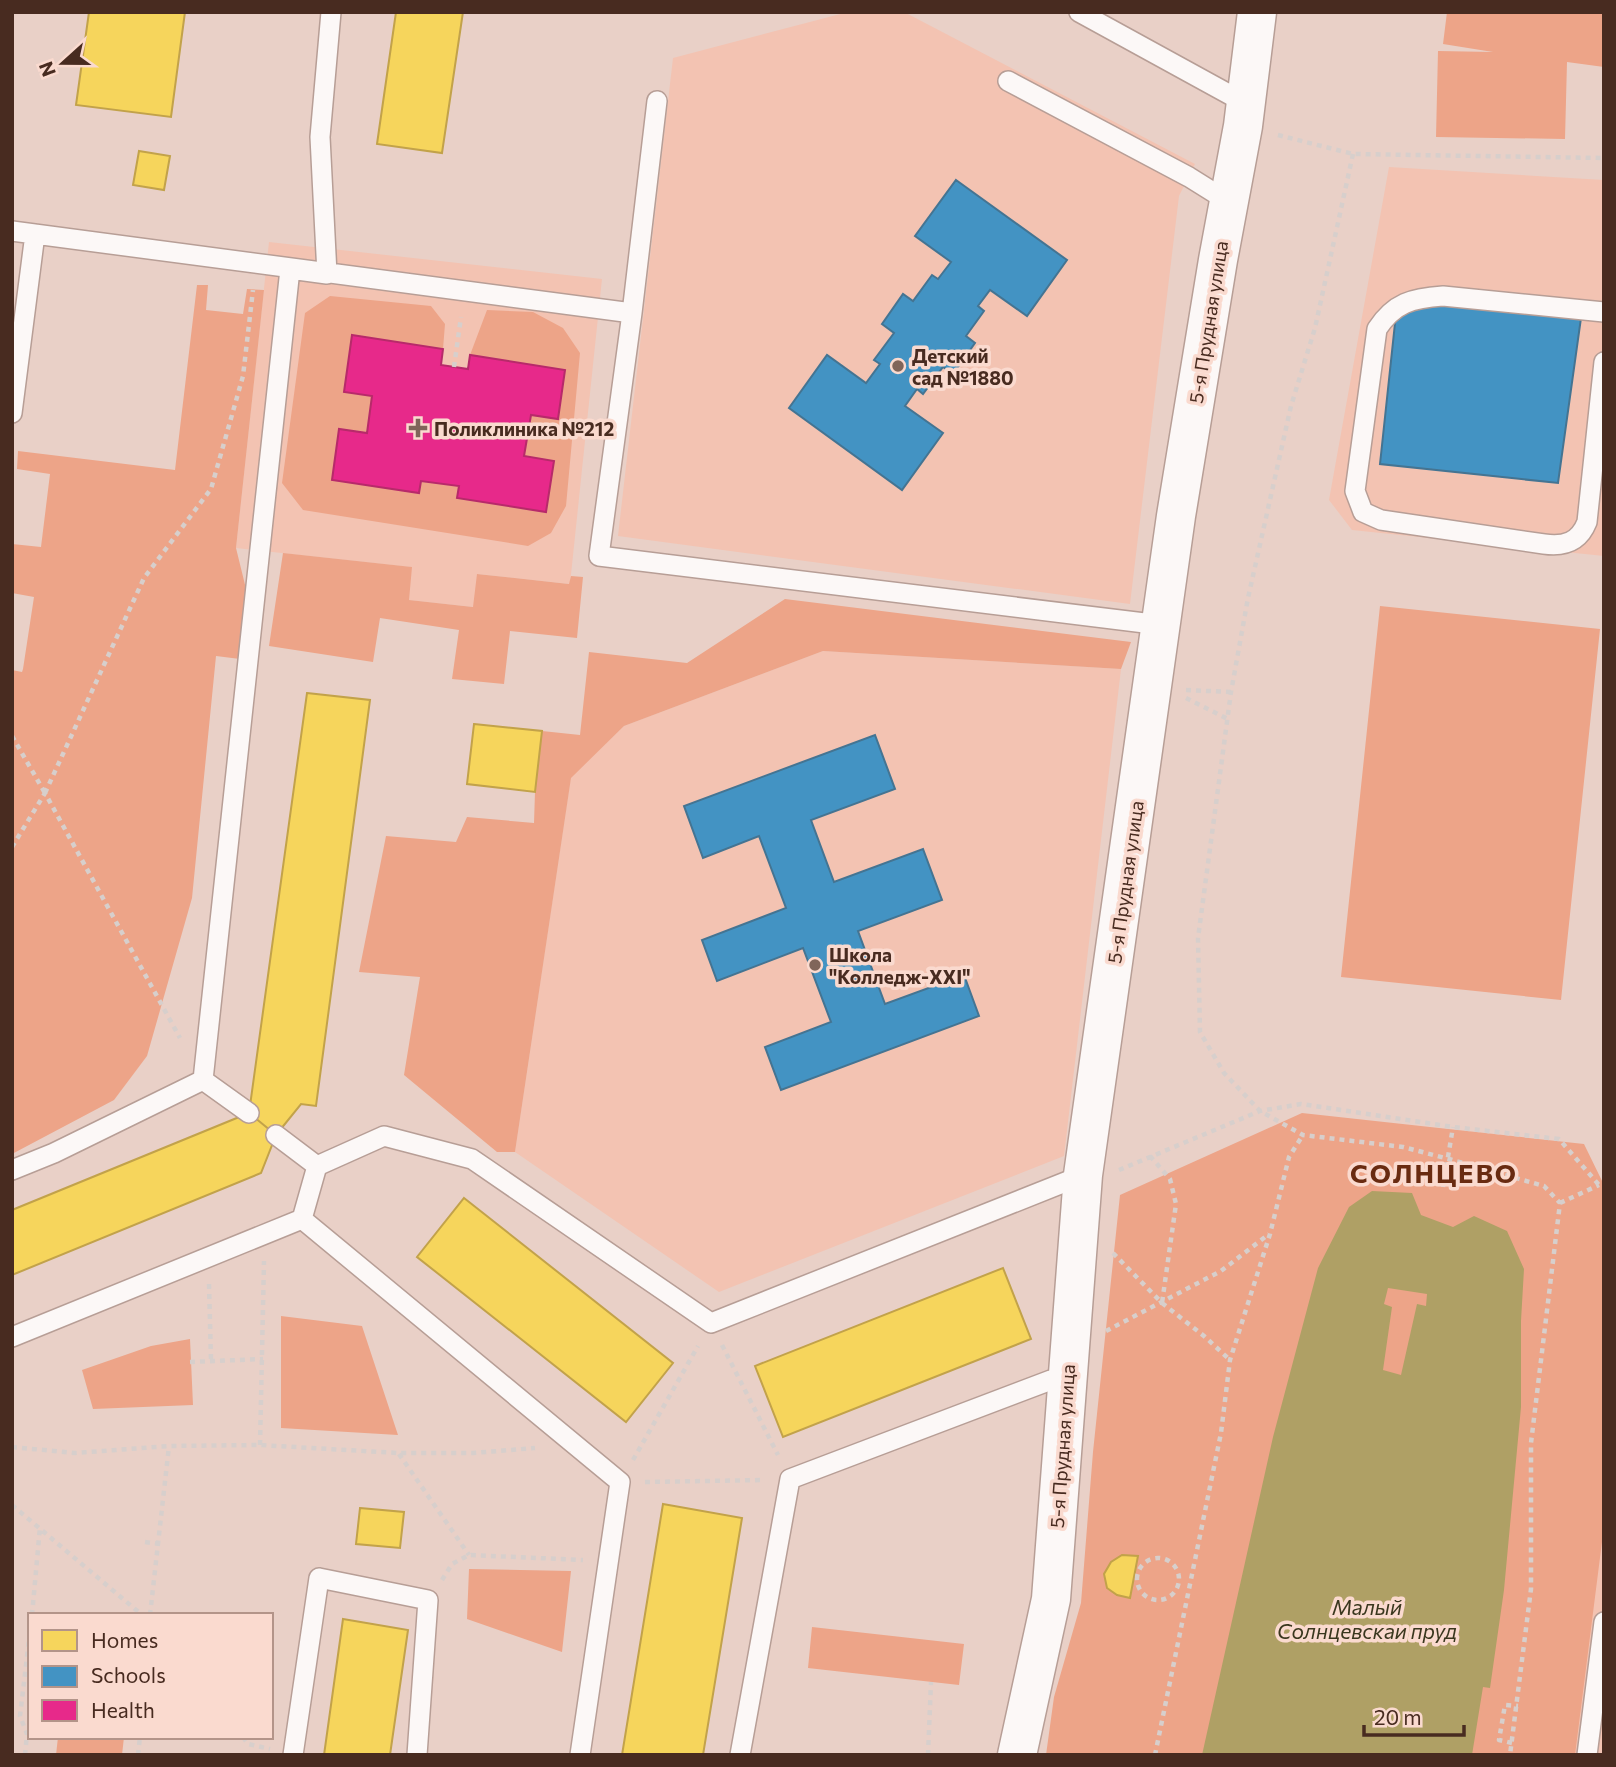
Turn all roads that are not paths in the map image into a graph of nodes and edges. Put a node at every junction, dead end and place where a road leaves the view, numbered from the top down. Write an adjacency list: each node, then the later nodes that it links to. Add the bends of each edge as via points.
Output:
1 (331, 12): 10 (lane, via 320,137 327,274)
2 (1079, 12): 6 (lane)
3 (1257, 12): 6 (street, 5-я Прудная улица)
4 (1008, 81): 7 (lane)
5 (657, 102): 12 (lane)
6 (1244, 115): 7 (street, 5-я Прудная улица)
7 (1229, 198): 15 (street, 5-я Прудная улица)
8 (12, 230): 9 (lane)
9 (35, 234): 10 (lane); 14 (lane)
10 (290, 269): 12 (lane); 16 (lane)
11 (1604, 312): 13 (lane, via 1443,296 1423,297 1388,312 1377,329 1355,491 1363,512 1381,520 1558,546 1572,542 1587,522)
12 (632, 313): 15 (lane, via 599,556)
13 (1604, 362)
14 (12, 413)
15 (1161, 625): 21 (street, 5-я Прудная улица, via 1161,689)
16 (202, 1080): 17 (lane); 20 (lane)
17 (249, 1113)
18 (276, 1135): 19 (lane)
19 (317, 1166): 21 (lane, via 384,1136 472,1159 711,1323); 22 (lane)
20 (12, 1170)
21 (1082, 1180): 24 (street, 5-я Прудная улица)
22 (302, 1219): 23 (lane); 28 (lane, via 620,1482)
23 (12, 1337)
24 (1067, 1386): 29 (lane, via 1051,1380 790,1479); 30 (street, 5-я Прудная улица, via 1051,1599)
25 (1604, 1622): 31 (lane)
26 (293, 1755): 27 (lane, via 318,1578 429,1600)
27 (417, 1755)
28 (580, 1755)
29 (740, 1755)
30 (1017, 1755)
31 (1587, 1755)

